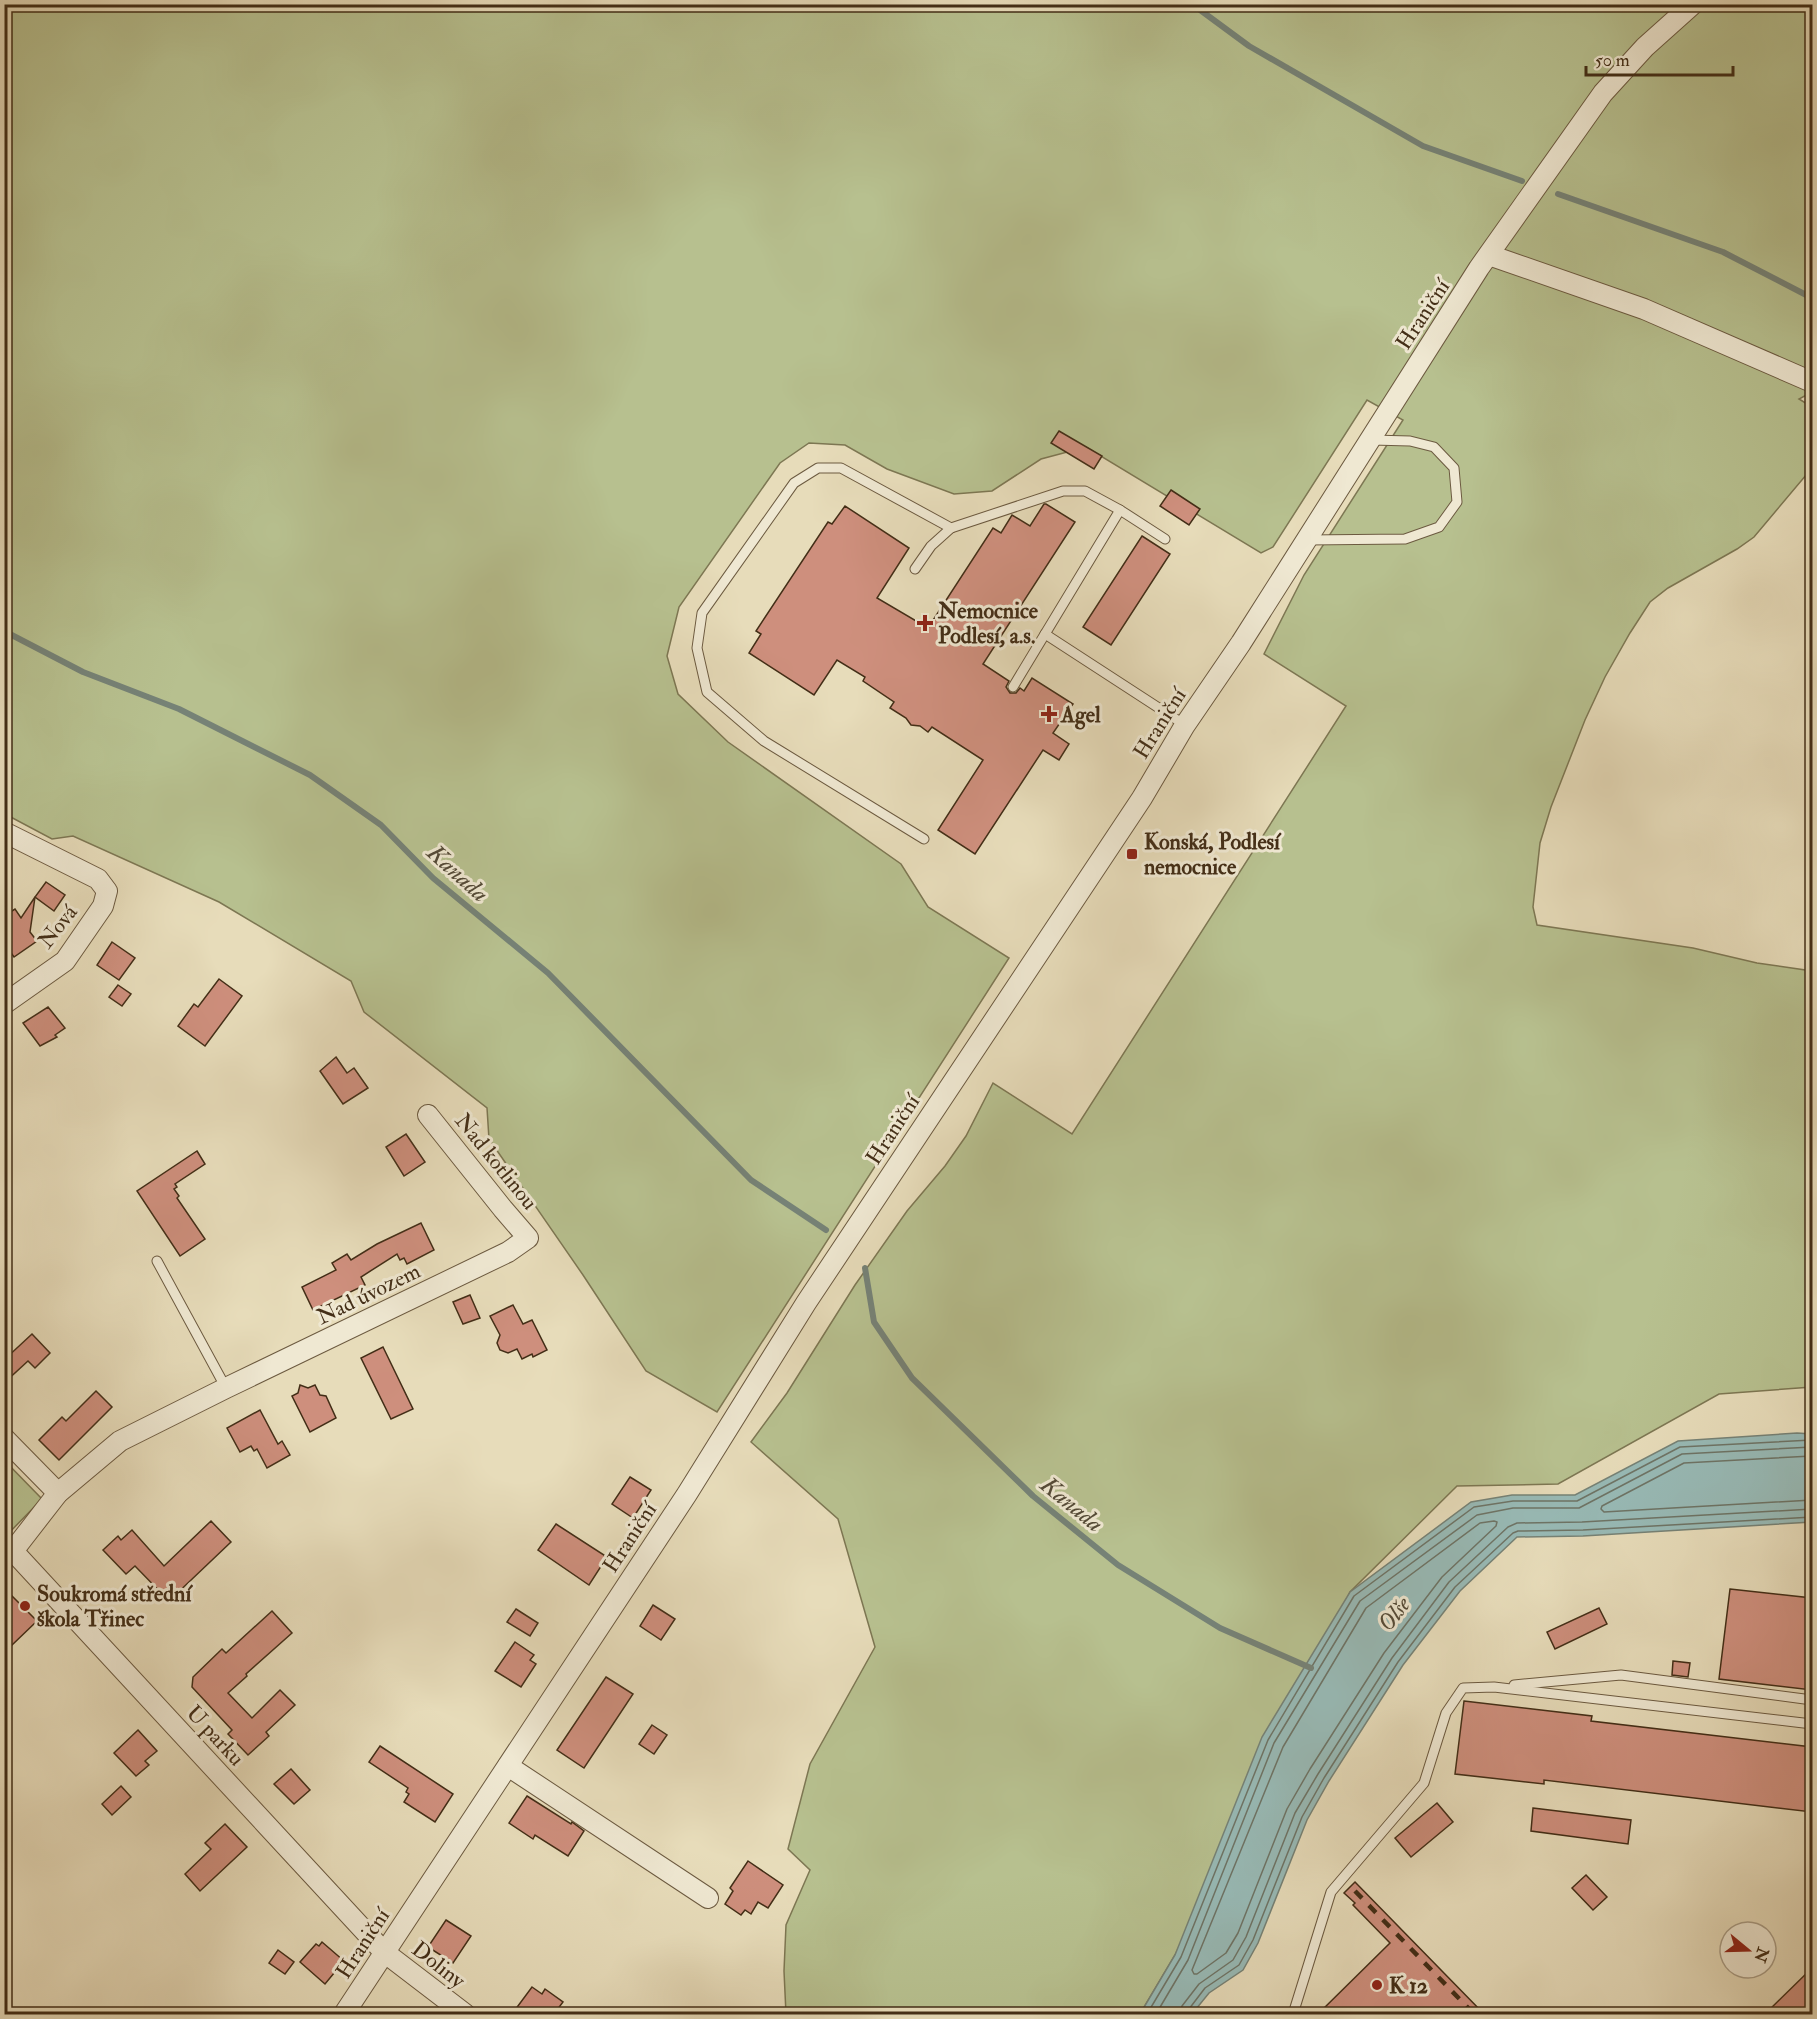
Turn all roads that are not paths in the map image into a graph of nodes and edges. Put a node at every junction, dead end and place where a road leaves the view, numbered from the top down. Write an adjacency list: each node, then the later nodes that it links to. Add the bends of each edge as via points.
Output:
1 (1693, 4): 2 (street, Hraniční, via 1645,46 1603,93)
2 (1484, 262): 3 (street, via 1644,309); 4 (street, Hraniční)
3 (1812, 382)
4 (1370, 440): 8 (street, Hraniční); 8 (lane, via 1410,441 1434,447 1454,468 1457,502 1439,527 1406,539)
5 (1120, 510): 6 (lane, via 1085,491 1063,491); 7 (lane); 10 (lane)
6 (951, 528): 9 (lane, via 931,546); 14 (lane, via 841,468 818,468 794,483 702,613 697,648 707,692 764,741)
7 (1165, 539)
8 (1307, 540): 12 (street, Hraniční)
9 (915, 569)
10 (1045, 634): 11 (lane); 12 (lane)
11 (1013, 687)
12 (1185, 725): 26 (street, Hraniční, via 1142,798 806,1303 687,1494)
13 (4, 832): 15 (street, Nová, via 98,879 107,891 103,906 65,961)
14 (924, 839)
15 (4, 1004)
16 (428, 1115): 17 (street, Nad kotlinou)
17 (528, 1238): 19 (street, Nad úvozem, via 507,1252)
18 (157, 1261): 19 (lane)
19 (226, 1388): 21 (street, Nad úvozem, via 120,1441)
20 (4, 1438): 21 (street)
21 (58, 1493): 22 (street, Nad úvozem)
22 (9, 1554): 28 (street, U parku)
23 (1494, 1687): 24 (lane, via 1621,1675); 25 (lane); 31 (lane, via 1463,1688 1446,1713 1424,1783 1331,1892)
24 (1812, 1700)
25 (1812, 1724)
26 (508, 1766): 27 (street); 28 (street, Hraniční)
27 (708, 1898)
28 (384, 1952): 29 (street, Hraniční); 30 (street, Doliny)
29 (344, 2014)
30 (465, 2014)
31 (1293, 2014)

